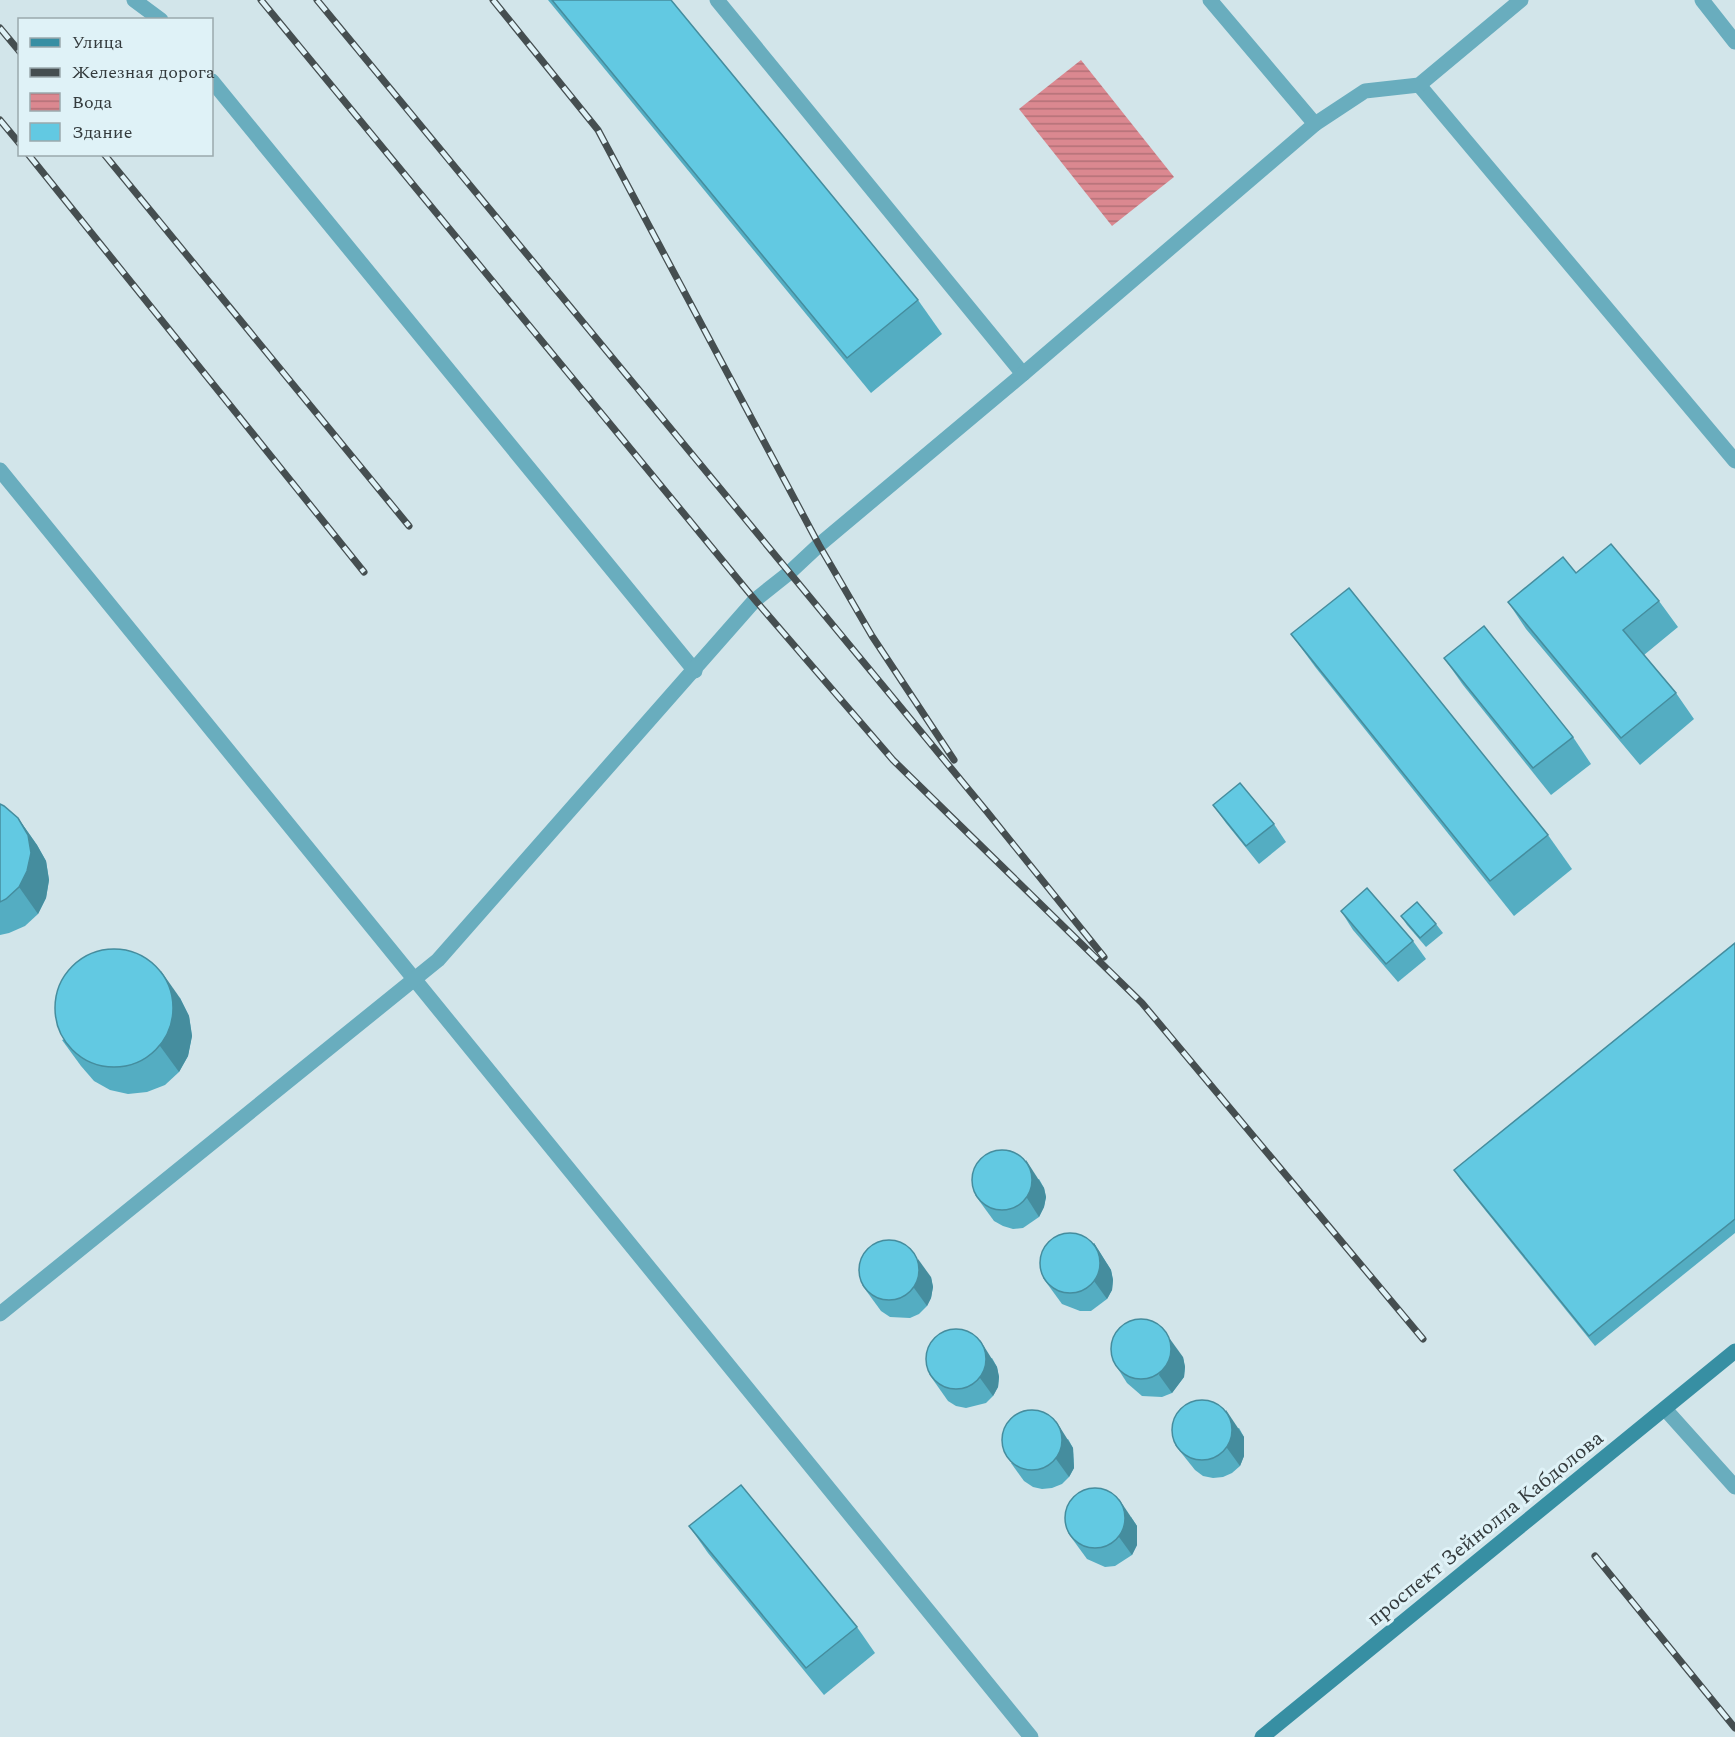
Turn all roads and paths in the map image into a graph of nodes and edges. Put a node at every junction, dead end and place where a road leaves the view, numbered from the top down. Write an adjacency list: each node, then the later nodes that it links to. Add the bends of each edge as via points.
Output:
1 (134, 0): 6 (lane)
2 (717, 0): 11 (lane)
3 (1210, 0): 10 (lane)
4 (1521, 0): 9 (lane)
5 (1702, 0): 7 (lane)
6 (158, 18)
7 (1735, 42)
8 (213, 82): 14 (lane)
9 (1419, 85): 10 (lane, via 1365,91); 12 (lane)
10 (1315, 124): 11 (lane)
11 (1023, 374): 14 (lane, via 755,600)
12 (1735, 461)
13 (0, 470): 15 (lane)
14 (694, 671): 15 (lane, via 438,960)
15 (414, 979): 16 (lane); 20 (lane)
16 (0, 1314)
17 (1735, 1351): 18 (main road, проспект Зейнолла Кабдолова)
18 (1665, 1408): 19 (lane); 21 (main road, проспект Зейнолла Кабдолова)
19 (1735, 1487)
20 (1031, 1737)
21 (1262, 1737)

